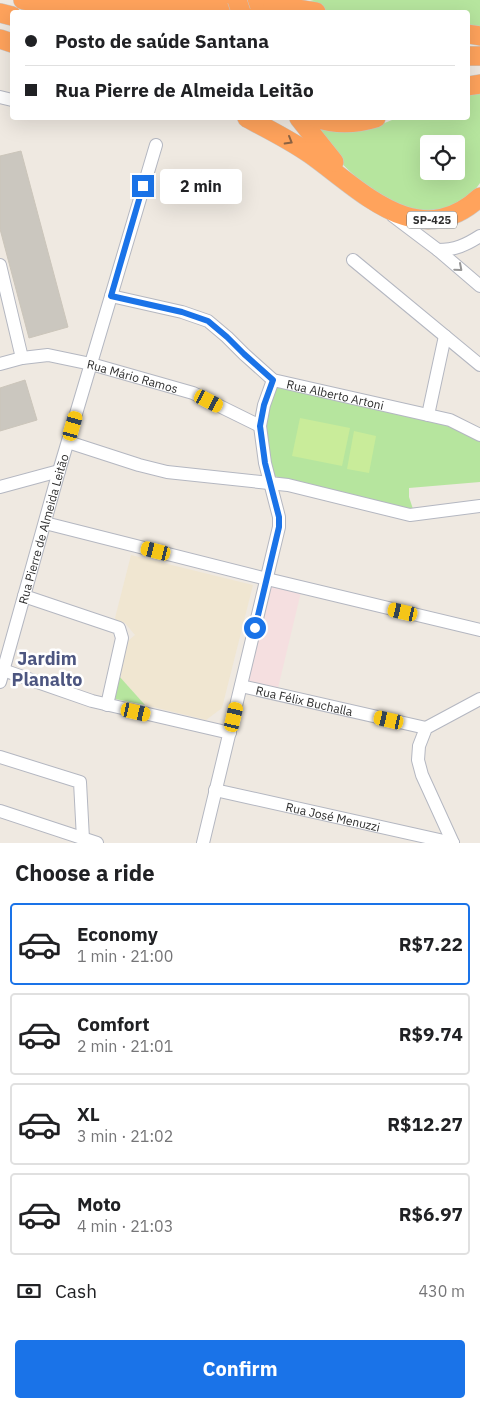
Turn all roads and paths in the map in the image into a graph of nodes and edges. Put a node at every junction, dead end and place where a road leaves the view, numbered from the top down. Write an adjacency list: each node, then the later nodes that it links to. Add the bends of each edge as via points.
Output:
1 (23, 0): 5 (highway)
2 (73, 0): 4 (highway, via 112,6 171,7)
3 (290, 0): 4 (highway)
4 (263, 3): 6 (highway)
5 (76, 10)
6 (304, 10)
7 (251, 120): 12 (highway, one-way to 12, via 308,152)
8 (300, 120): 12 (highway, SP-425)
9 (325, 120): 10 (highway, via 342,124)
10 (369, 120)
11 (156, 146): 20 (street, Rua Pierre de Almeida Leitão)
12 (356, 187): 14 (highway, SP-425)
13 (480, 197): 14 (highway, SP-425, via 455,215 438,220 413,219)
14 (381, 207): 16 (street)
15 (480, 236): 16 (street, via 451,250)
16 (438, 250): 19 (street, one-way to 19)
17 (353, 260): 21 (street)
18 (0, 265): 22 (street)
19 (480, 286)
20 (111, 296): 24 (street, Rua Pierre de Almeida Leitão); 26 (street, via 208,321)
21 (445, 336): 25 (street); 27 (street)
22 (22, 358): 23 (street, Rua Mário Ramos); 24 (street, Rua Mário Ramos, via 48,355)
23 (0, 364)
24 (91, 364): 28 (street, Rua Mário Ramos, via 193,393); 30 (street, Rua Pierre de Almeida Leitão)
25 (480, 366)
26 (273, 380): 27 (street, Rua Alberto Artoni); 28 (street, Rua Alberto Artoni)
27 (428, 415): 29 (street, Rua Alberto Artoni, via 450,420)
28 (260, 426): 32 (street, Rua Alberto Artoni)
29 (480, 435)
30 (68, 442): 31 (street, Rua Pierre de Almeida Leitão); 32 (street, via 167,472)
31 (59, 471): 33 (street); 35 (street, Rua Pierre de Almeida Leitão)
32 (270, 482): 34 (street, via 410,515); 36 (street, Rua Alberto Artoni, via 279,527)
33 (0, 487)
34 (480, 506)
35 (44, 522): 36 (street); 37 (street, Rua Pierre de Almeida Leitão)
36 (267, 580): 38 (street); 41 (street, Rua Alberto Artoni)
37 (24, 596): 39 (street, Rua Pierre de Almeida Leitão); 43 (street, via 119,628 122,638)
38 (480, 630)
39 (2, 669): 40 (street, Rua Pierre de Almeida Leitão); 43 (street)
40 (0, 682)
41 (241, 686): 44 (street, Rua Félix Buchalla); 45 (street, Rua Alberto Artoni)
42 (480, 699): 44 (street)
43 (107, 705): 45 (street)
44 (426, 728): 52 (street, via 418,760)
45 (230, 733): 47 (street, Rua Alberto Artoni)
46 (0, 757): 49 (street, via 80,782)
47 (215, 790): 51 (street, Rua Alberto Artoni); 52 (street, Rua José Menuzzi)
48 (0, 810): 49 (street)
49 (83, 839): 50 (street)
50 (97, 843)
51 (204, 843)
52 (453, 843)

